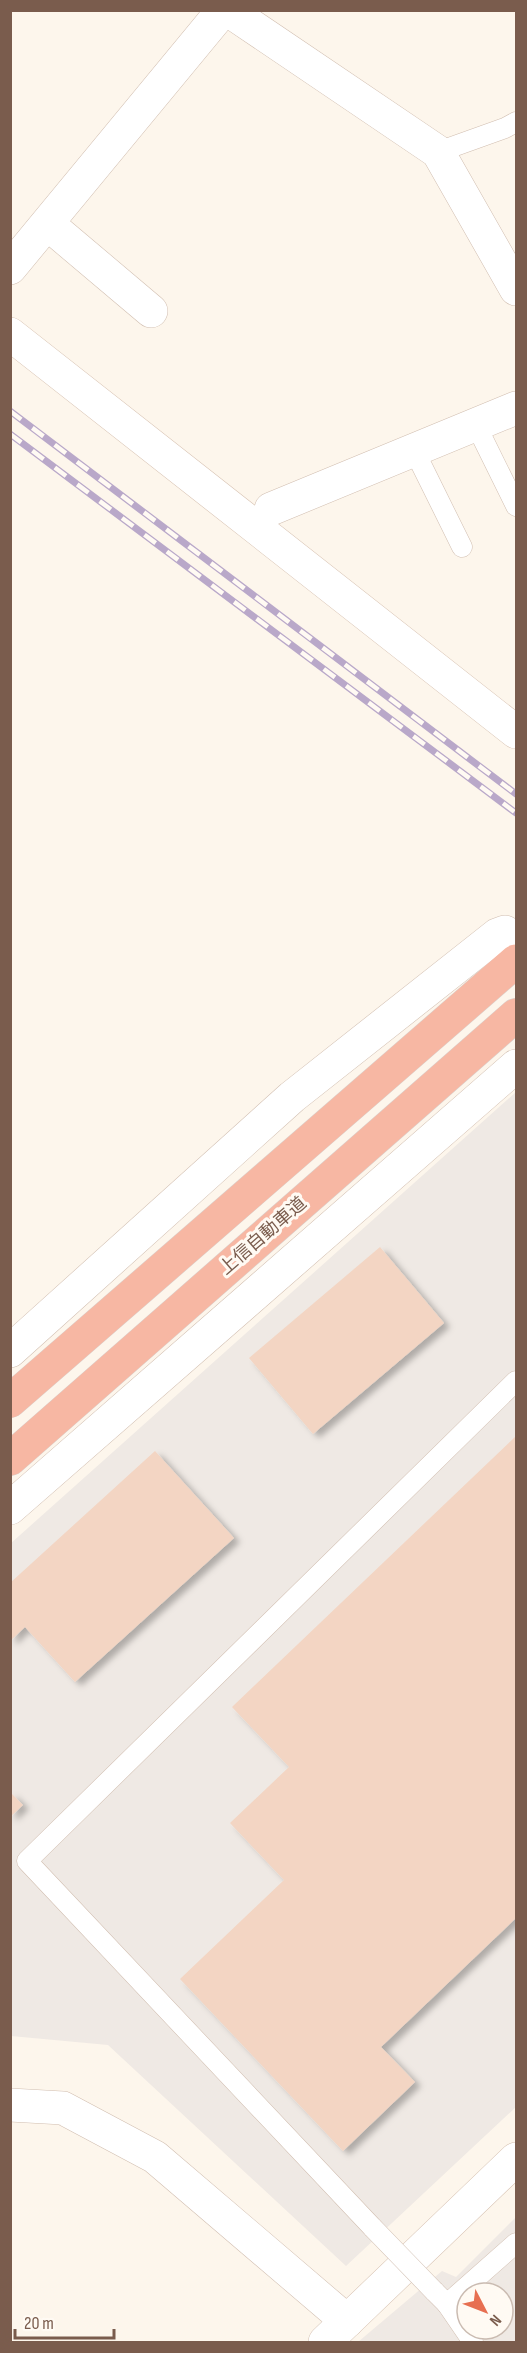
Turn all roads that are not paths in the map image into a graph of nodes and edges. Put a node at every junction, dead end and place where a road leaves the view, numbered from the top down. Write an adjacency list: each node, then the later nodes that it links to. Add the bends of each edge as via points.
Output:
1 (223, 10): 5 (street)
2 (228, 10): 4 (street)
3 (516, 122): 4 (lane)
4 (438, 152): 7 (street)
5 (48, 224): 6 (street); 8 (street)
6 (10, 268)
7 (516, 289)
8 (152, 310)
9 (10, 334): 16 (street)
10 (516, 408): 11 (street)
11 (476, 424): 12 (street); 13 (lane)
12 (414, 450): 14 (street); 15 (lane)
13 (516, 506)
14 (272, 509)
15 (462, 547)
16 (516, 732)
17 (516, 947): 21 (street, via 505,932 497,935 292,1097)
18 (516, 961): 23 (highway)
19 (516, 1015): 24 (highway, 上信自動車道)
20 (516, 1066): 25 (street)
21 (10, 1351)
22 (516, 1381): 29 (lane, bridge, via 27,1861)
23 (10, 1401)
24 (10, 1459)
25 (10, 1508)
26 (10, 2105): 30 (street, via 63,2108 155,2157)
27 (516, 2159): 30 (street)
28 (516, 2243): 29 (lane)
29 (440, 2298): 31 (lane)
30 (336, 2332)
31 (473, 2343)

